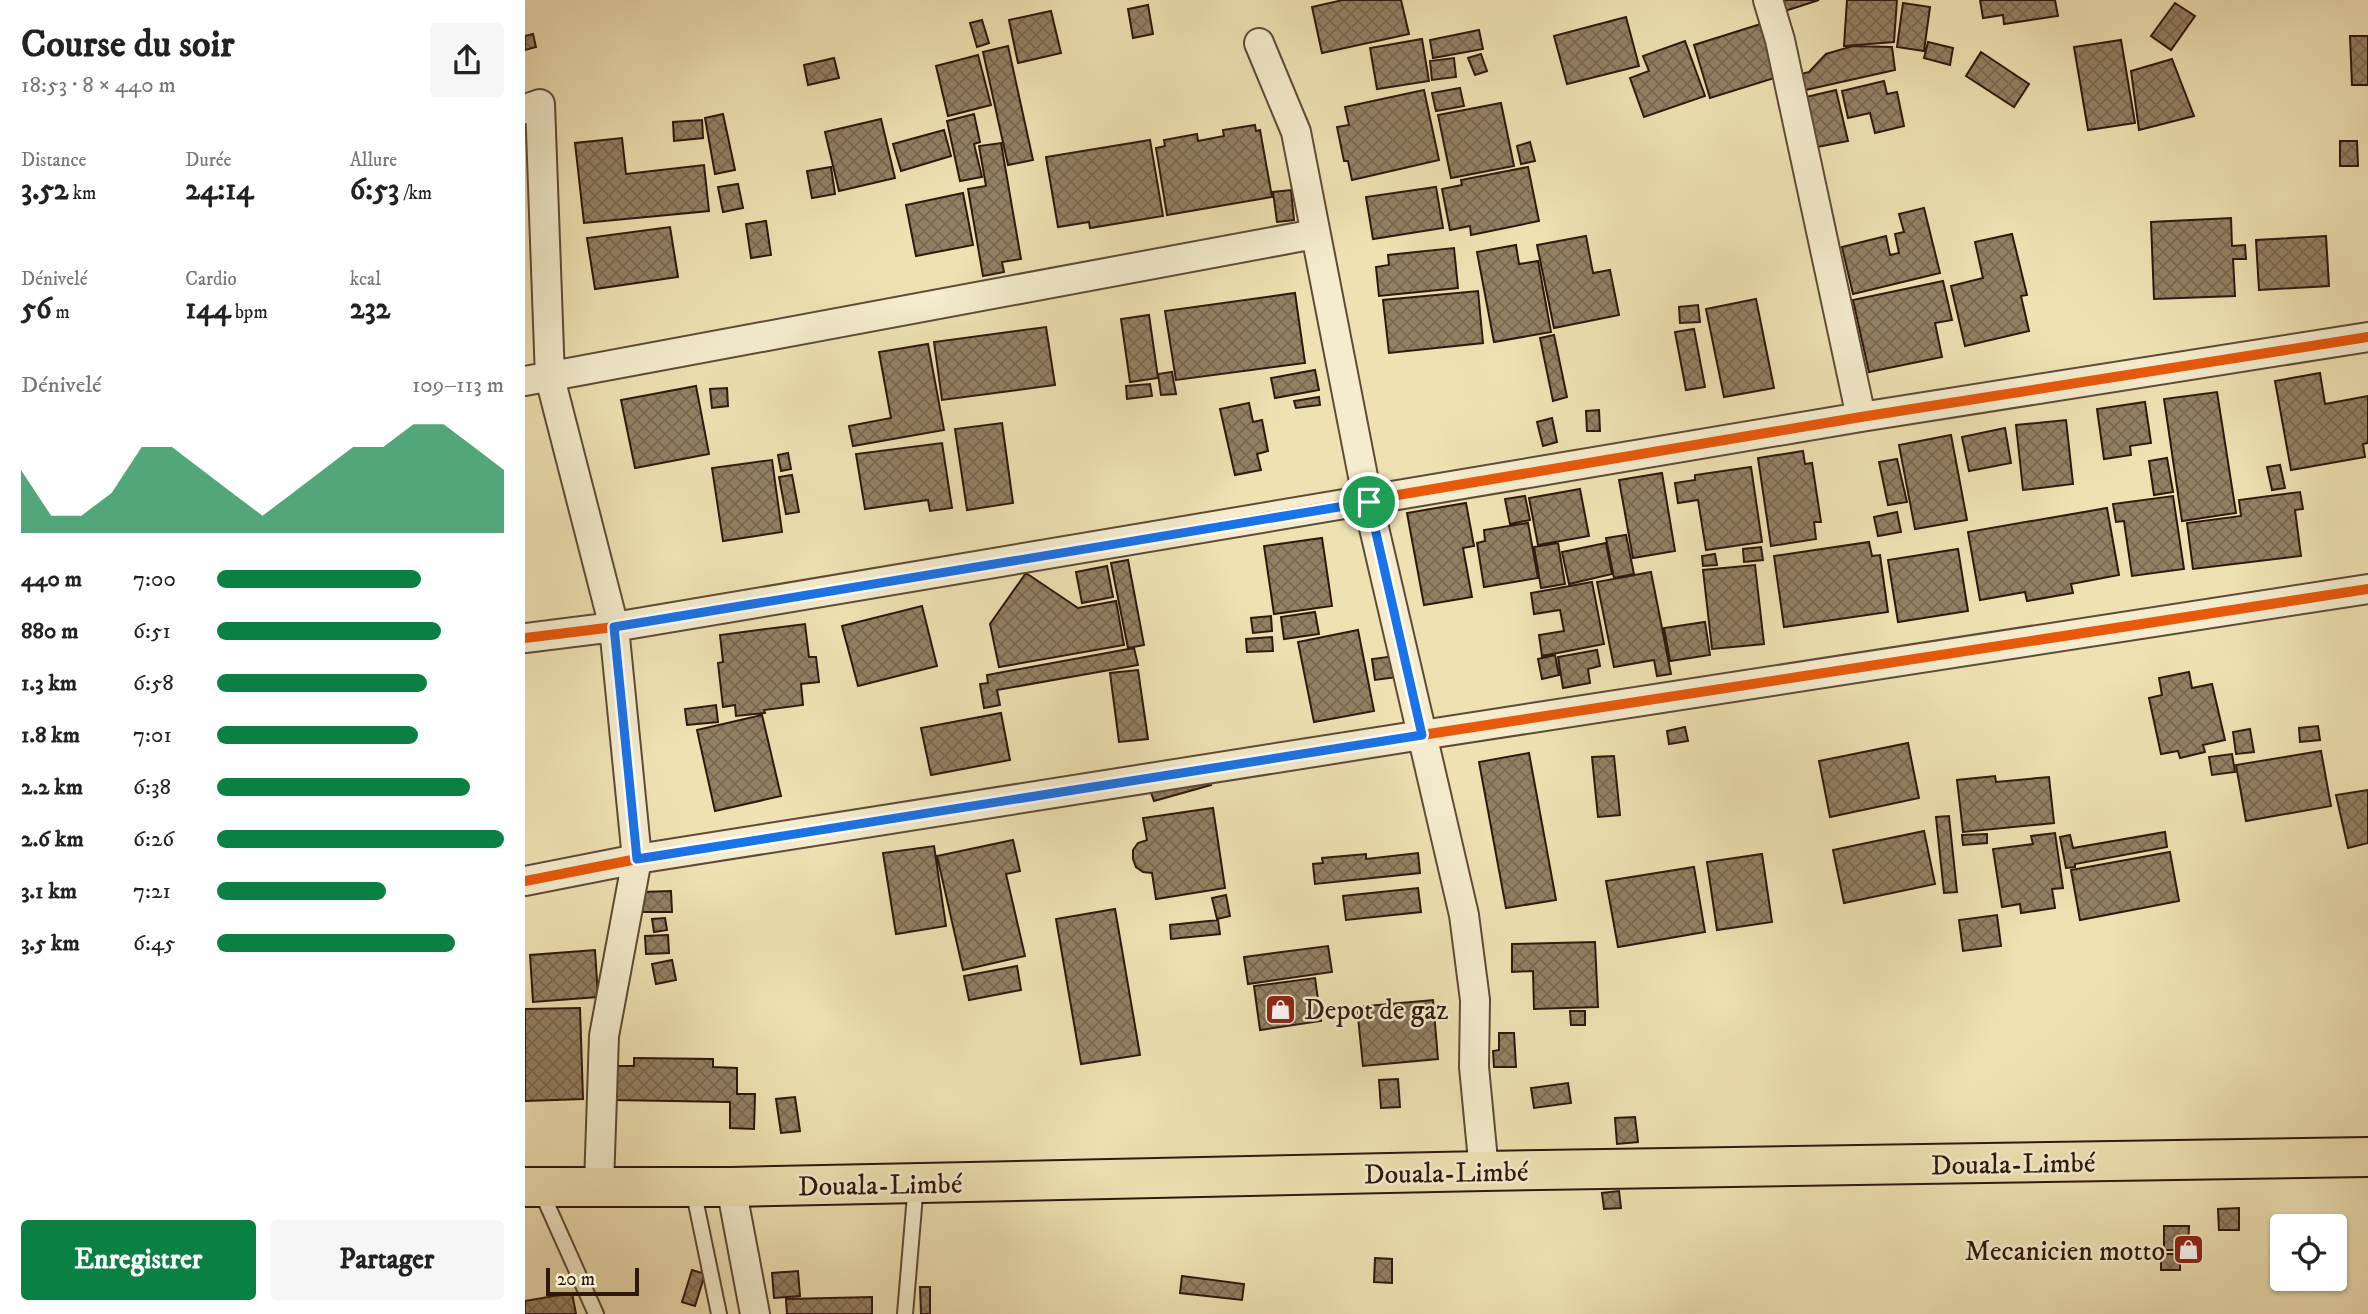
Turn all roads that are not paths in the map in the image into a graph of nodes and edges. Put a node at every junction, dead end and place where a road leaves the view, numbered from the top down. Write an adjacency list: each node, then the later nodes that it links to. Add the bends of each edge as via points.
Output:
1 (1768, 0): 7 (street)
2 (1259, 43): 4 (street, via 1296,132)
3 (525, 108): 6 (street, via 540,104)
4 (1315, 234): 6 (street); 8 (street)
5 (2368, 337): 7 (street)
6 (537, 380): 10 (street)
7 (1861, 417): 8 (street)
8 (1369, 502): 10 (street); 12 (street)
9 (2368, 589): 12 (street)
10 (614, 627): 11 (street); 13 (street)
11 (525, 638)
12 (1422, 735): 13 (street); 16 (street, via 1464,915 1475,1000 1473,1067)
13 (637, 859): 14 (street); 18 (street, via 604,1036)
14 (525, 881)
15 (2368, 1157): 16 (highway, Douala-Limbé)
16 (1484, 1171): 17 (highway, Douala-Limbé)
17 (916, 1183): 21 (highway, Douala-Limbé); 25 (lane)
18 (599, 1185): 19 (highway, Douala-Limbé); 20 (highway, Douala-Limbé)
19 (532, 1186): 22 (lane)
20 (692, 1187): 21 (highway, Douala-Limbé); 23 (lane)
21 (731, 1187): 24 (street)
22 (596, 1314)
23 (719, 1314)
24 (755, 1314)
25 (905, 1314)

